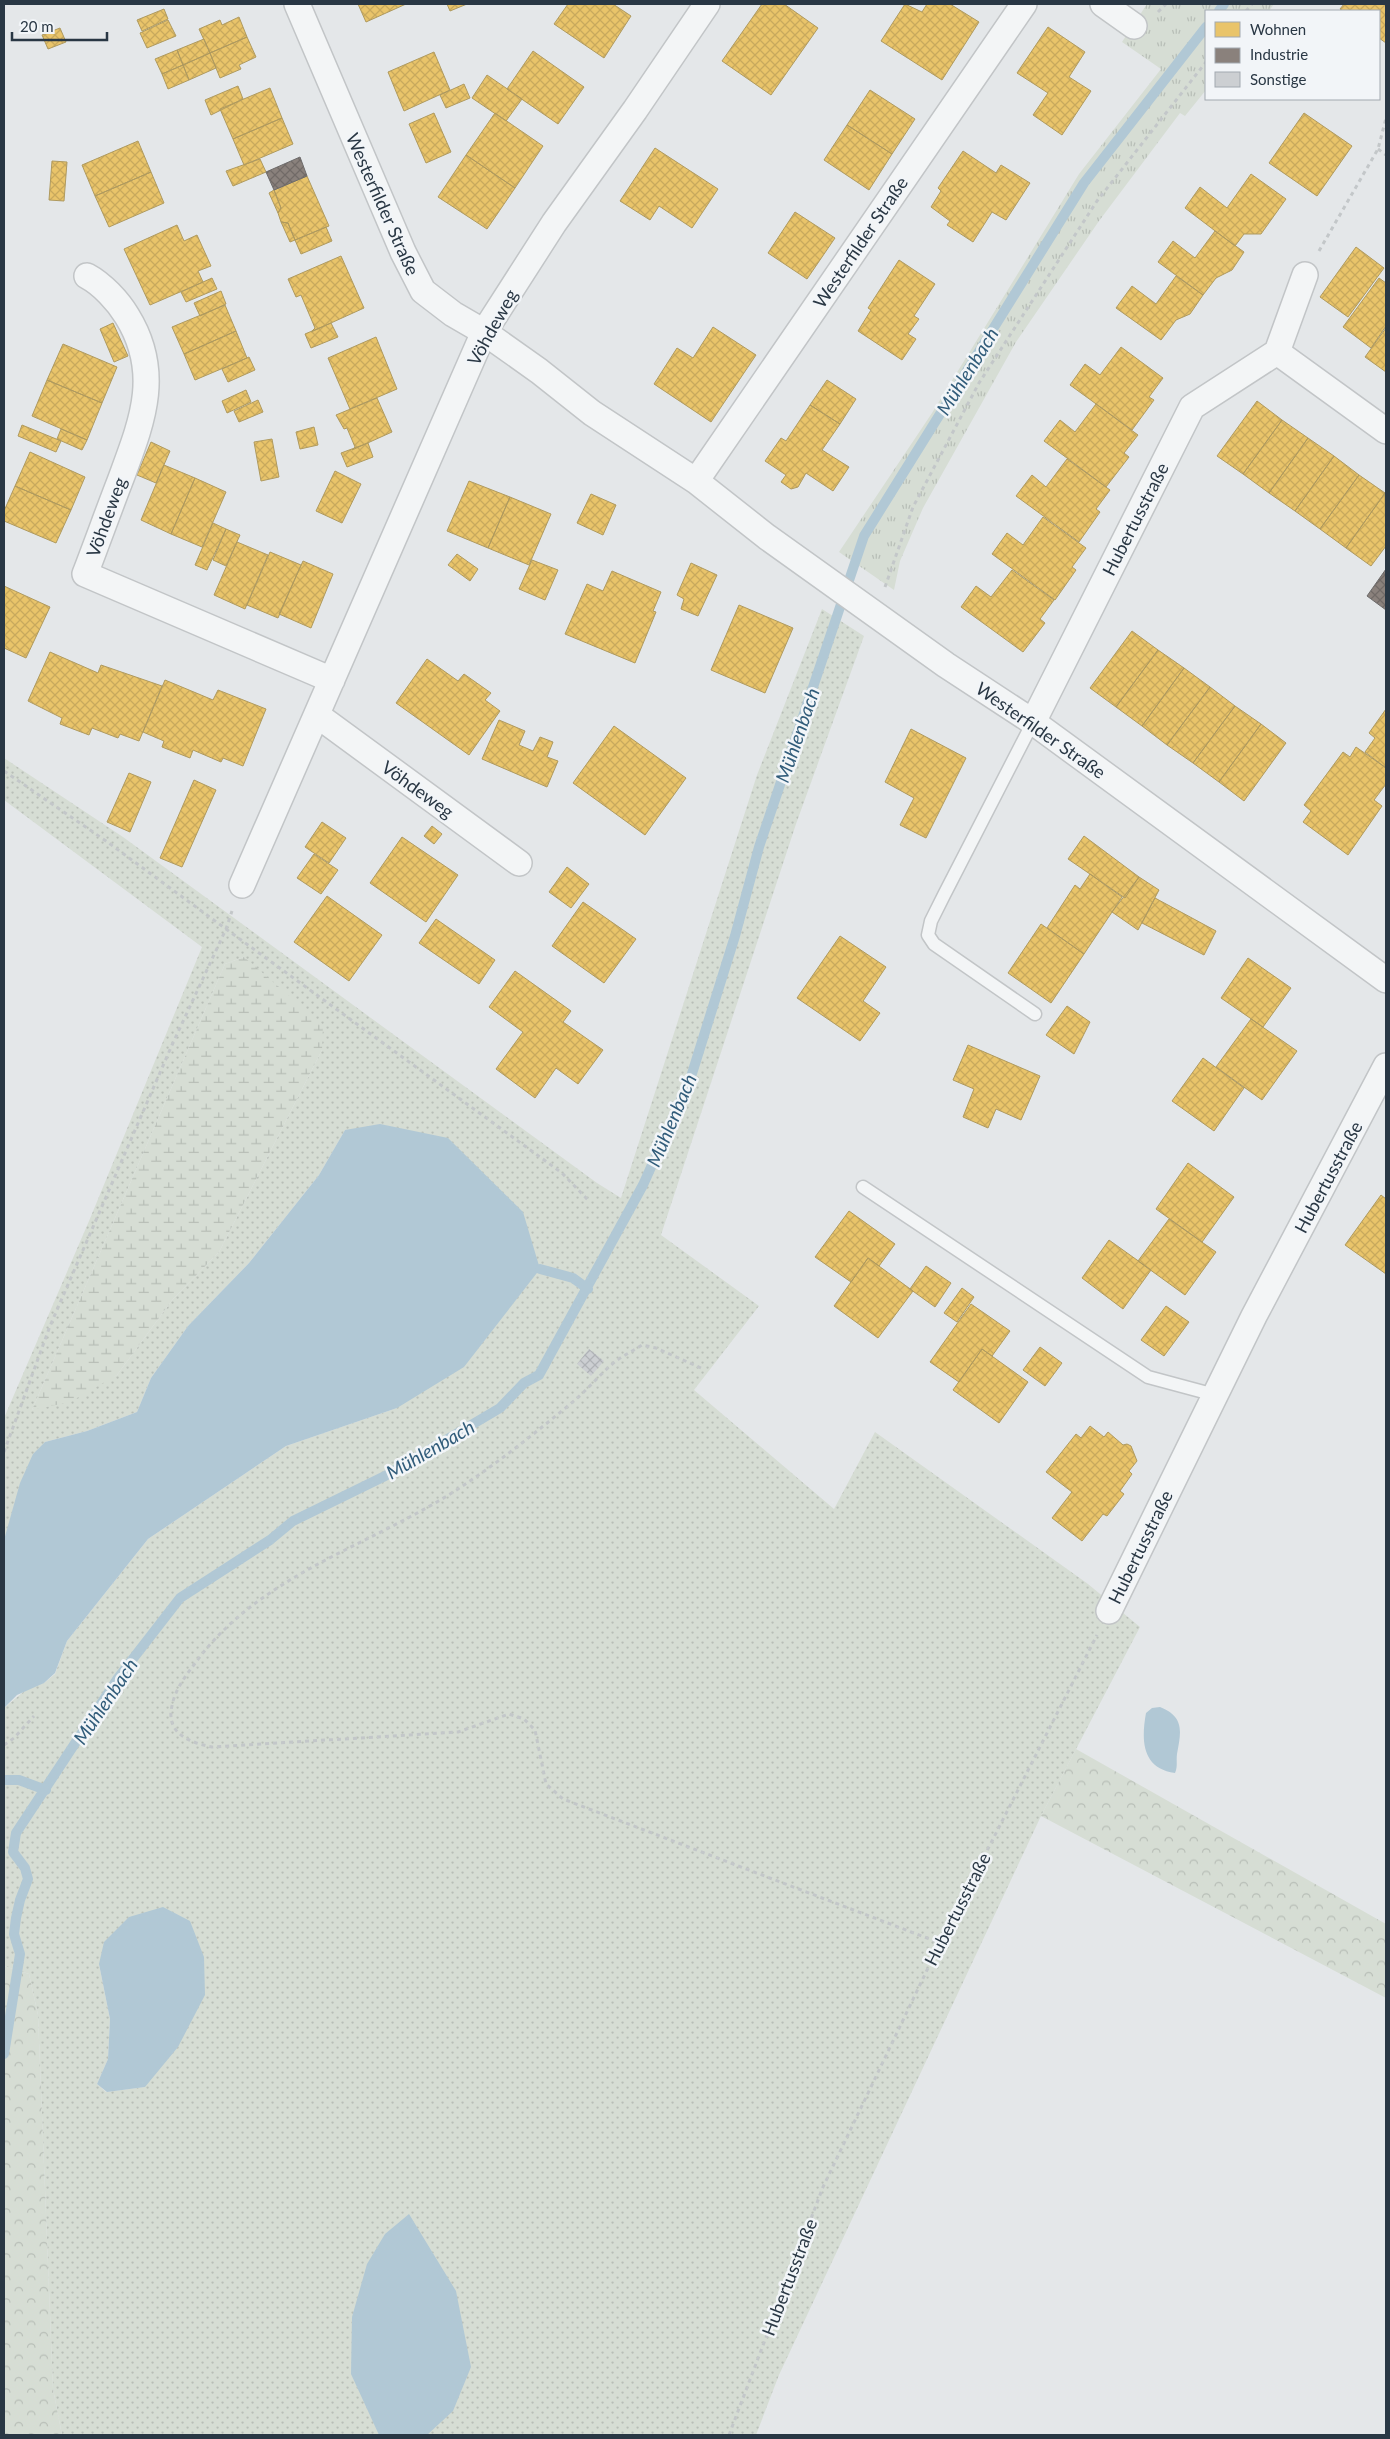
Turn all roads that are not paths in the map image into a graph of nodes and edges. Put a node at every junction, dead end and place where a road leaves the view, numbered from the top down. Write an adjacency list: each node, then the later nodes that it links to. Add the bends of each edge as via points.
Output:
1 (297, 4): 8 (street, Westerfilder Straße, via 412,273 423,291)
2 (707, 4): 8 (street, Vöhdeweg, via 554,223)
3 (1024, 4): 11 (street, Westerfilder Straße)
4 (1103, 4): 5 (street)
5 (1134, 26)
6 (1305, 275): 9 (street)
7 (87, 276): 12 (street, Vöhdeweg, via 115,299 130,321 145,362 146,390 140,426 85,574)
8 (484, 332): 11 (street, Westerfilder Straße, via 592,413); 12 (street, Vöhdeweg)
9 (1277, 352): 10 (street); 14 (street, Hubertusstraße, via 1192,406)
10 (1386, 430)
11 (696, 481): 14 (street, Westerfilder Straße, via 766,536 946,665)
12 (332, 680): 13 (street, Vöhdeweg)
13 (317, 715): 15 (street, Vöhdeweg); 16 (street, Vöhdeweg)
14 (1033, 722): 17 (street, Westerfilder Straße); 18 (lane, via 944,894 928,935 934,944)
15 (519, 863)
16 (242, 884)
17 (1386, 980)
18 (1035, 1014)
19 (1386, 1066): 21 (street, Hubertusstraße)
20 (863, 1188): 21 (lane, via 1148,1377)
21 (1215, 1396): 22 (street, Hubertusstraße)
22 (1110, 1611)

